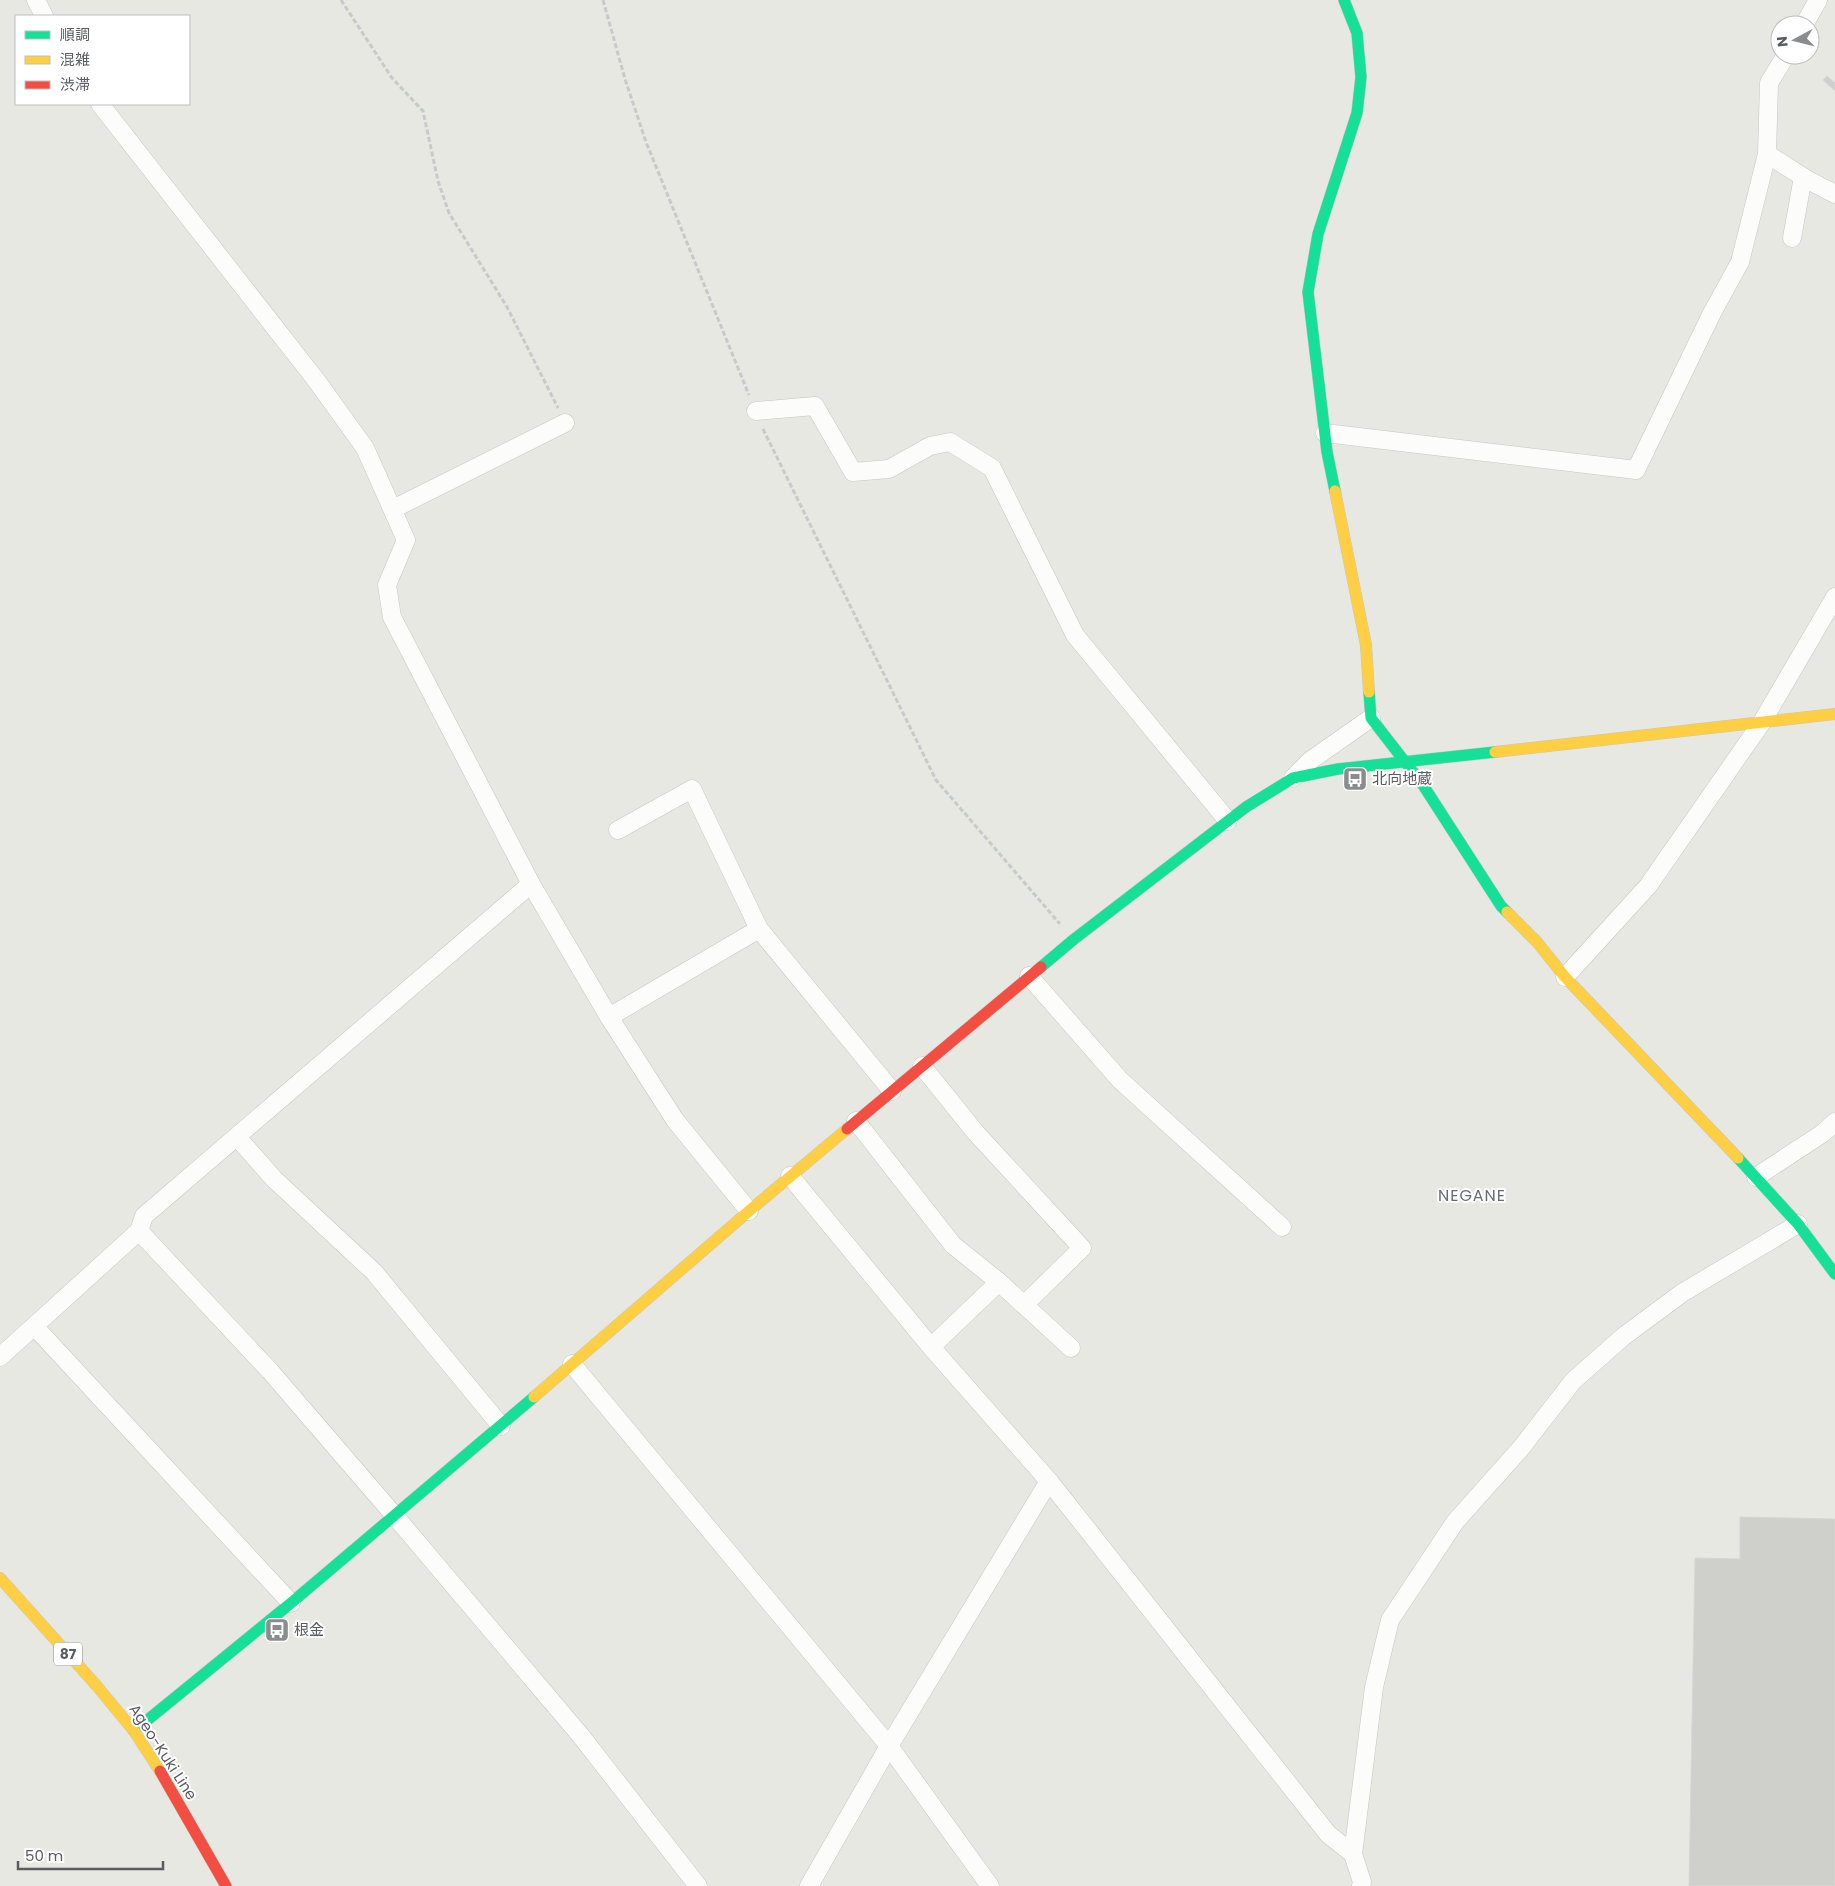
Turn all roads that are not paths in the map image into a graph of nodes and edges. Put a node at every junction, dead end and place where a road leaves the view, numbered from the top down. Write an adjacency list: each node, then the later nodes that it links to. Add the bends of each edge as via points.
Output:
1 (36, 0): 4 (street)
2 (1344, 0): 14 (street, via 1357,33 1361,77 1357,113 1318,234 1308,292)
3 (1818, 0): 5 (street)
4 (44, 15)
5 (1810, 15)
6 (1780, 65): 8 (street, via 1769,83)
7 (101, 105): 15 (street, via 360,440)
8 (1766, 154): 9 (street); 14 (street, via 1740,262 1712,312 1636,470)
9 (1803, 177): 10 (street); 11 (street)
10 (1835, 194)
11 (1792, 238)
12 (756, 410): 22 (street, via 815,406 854,472 888,469 930,446 950,442 992,468 1075,635)
13 (565, 423): 15 (street)
14 (1325, 433): 18 (street, via 1366,645)
15 (392, 509): 24 (street, via 406,540 387,585 392,617)
16 (1835, 597): 19 (street)
17 (1835, 714): 19 (street)
18 (1371, 718): 20 (street); 21 (street, via 1311,760)
19 (1762, 722): 20 (street); 27 (street, via 1648,886)
20 (1406, 761): 21 (street); 27 (street, via 1501,906 1537,942)
21 (1292, 778): 22 (street)
22 (1228, 821): 26 (street)
23 (618, 830): 25 (street, via 692,789)
24 (532, 884): 28 (street); 33 (street)
25 (759, 929): 28 (street); 30 (street)
26 (1029, 976): 29 (street); 38 (street, via 1120,1080)
27 (1565, 977): 35 (street)
28 (609, 1017): 36 (street, via 675,1120)
29 (922, 1066): 30 (street); 42 (street, via 976,1133 1082,1248)
30 (892, 1091): 31 (street)
31 (856, 1121): 34 (street); 41 (street, via 953,1245)
32 (1835, 1122): 35 (street)
33 (237, 1137): 39 (street, via 144,1216); 48 (street, via 274,1179 374,1272)
34 (790, 1176): 36 (street); 44 (street)
35 (1756, 1177): 37 (street)
36 (749, 1211): 47 (street)
37 (1798, 1224): 40 (street); 55 (street, via 1682,1293 1624,1336 1573,1382 1521,1448 1455,1522 1390,1620 1374,1687)
38 (1282, 1227)
39 (139, 1231): 43 (street); 50 (street, via 270,1371)
40 (1835, 1274)
41 (999, 1282): 42 (street); 44 (street)
42 (1024, 1305): 45 (street)
43 (34, 1326): 46 (street); 52 (street)
44 (931, 1348): 49 (street)
45 (1071, 1348)
46 (0, 1357)
47 (572, 1364): 48 (street); 54 (street)
48 (501, 1426): 50 (street)
49 (1049, 1481): 54 (street); 55 (street, via 1328,1834)
50 (394, 1515): 52 (street); 57 (street, via 581,1736)
51 (0, 1578): 53 (street, Ageo-Kuki Line / 87)
52 (291, 1603): 53 (street)
53 (134, 1731): 56 (street, Ageo-Kuki Line / 87, via 168,1783)
54 (888, 1746): 58 (street); 59 (street)
55 (1353, 1854): 60 (street)
56 (226, 1886)
57 (698, 1886)
58 (809, 1886)
59 (990, 1886)
60 (1361, 1886)

